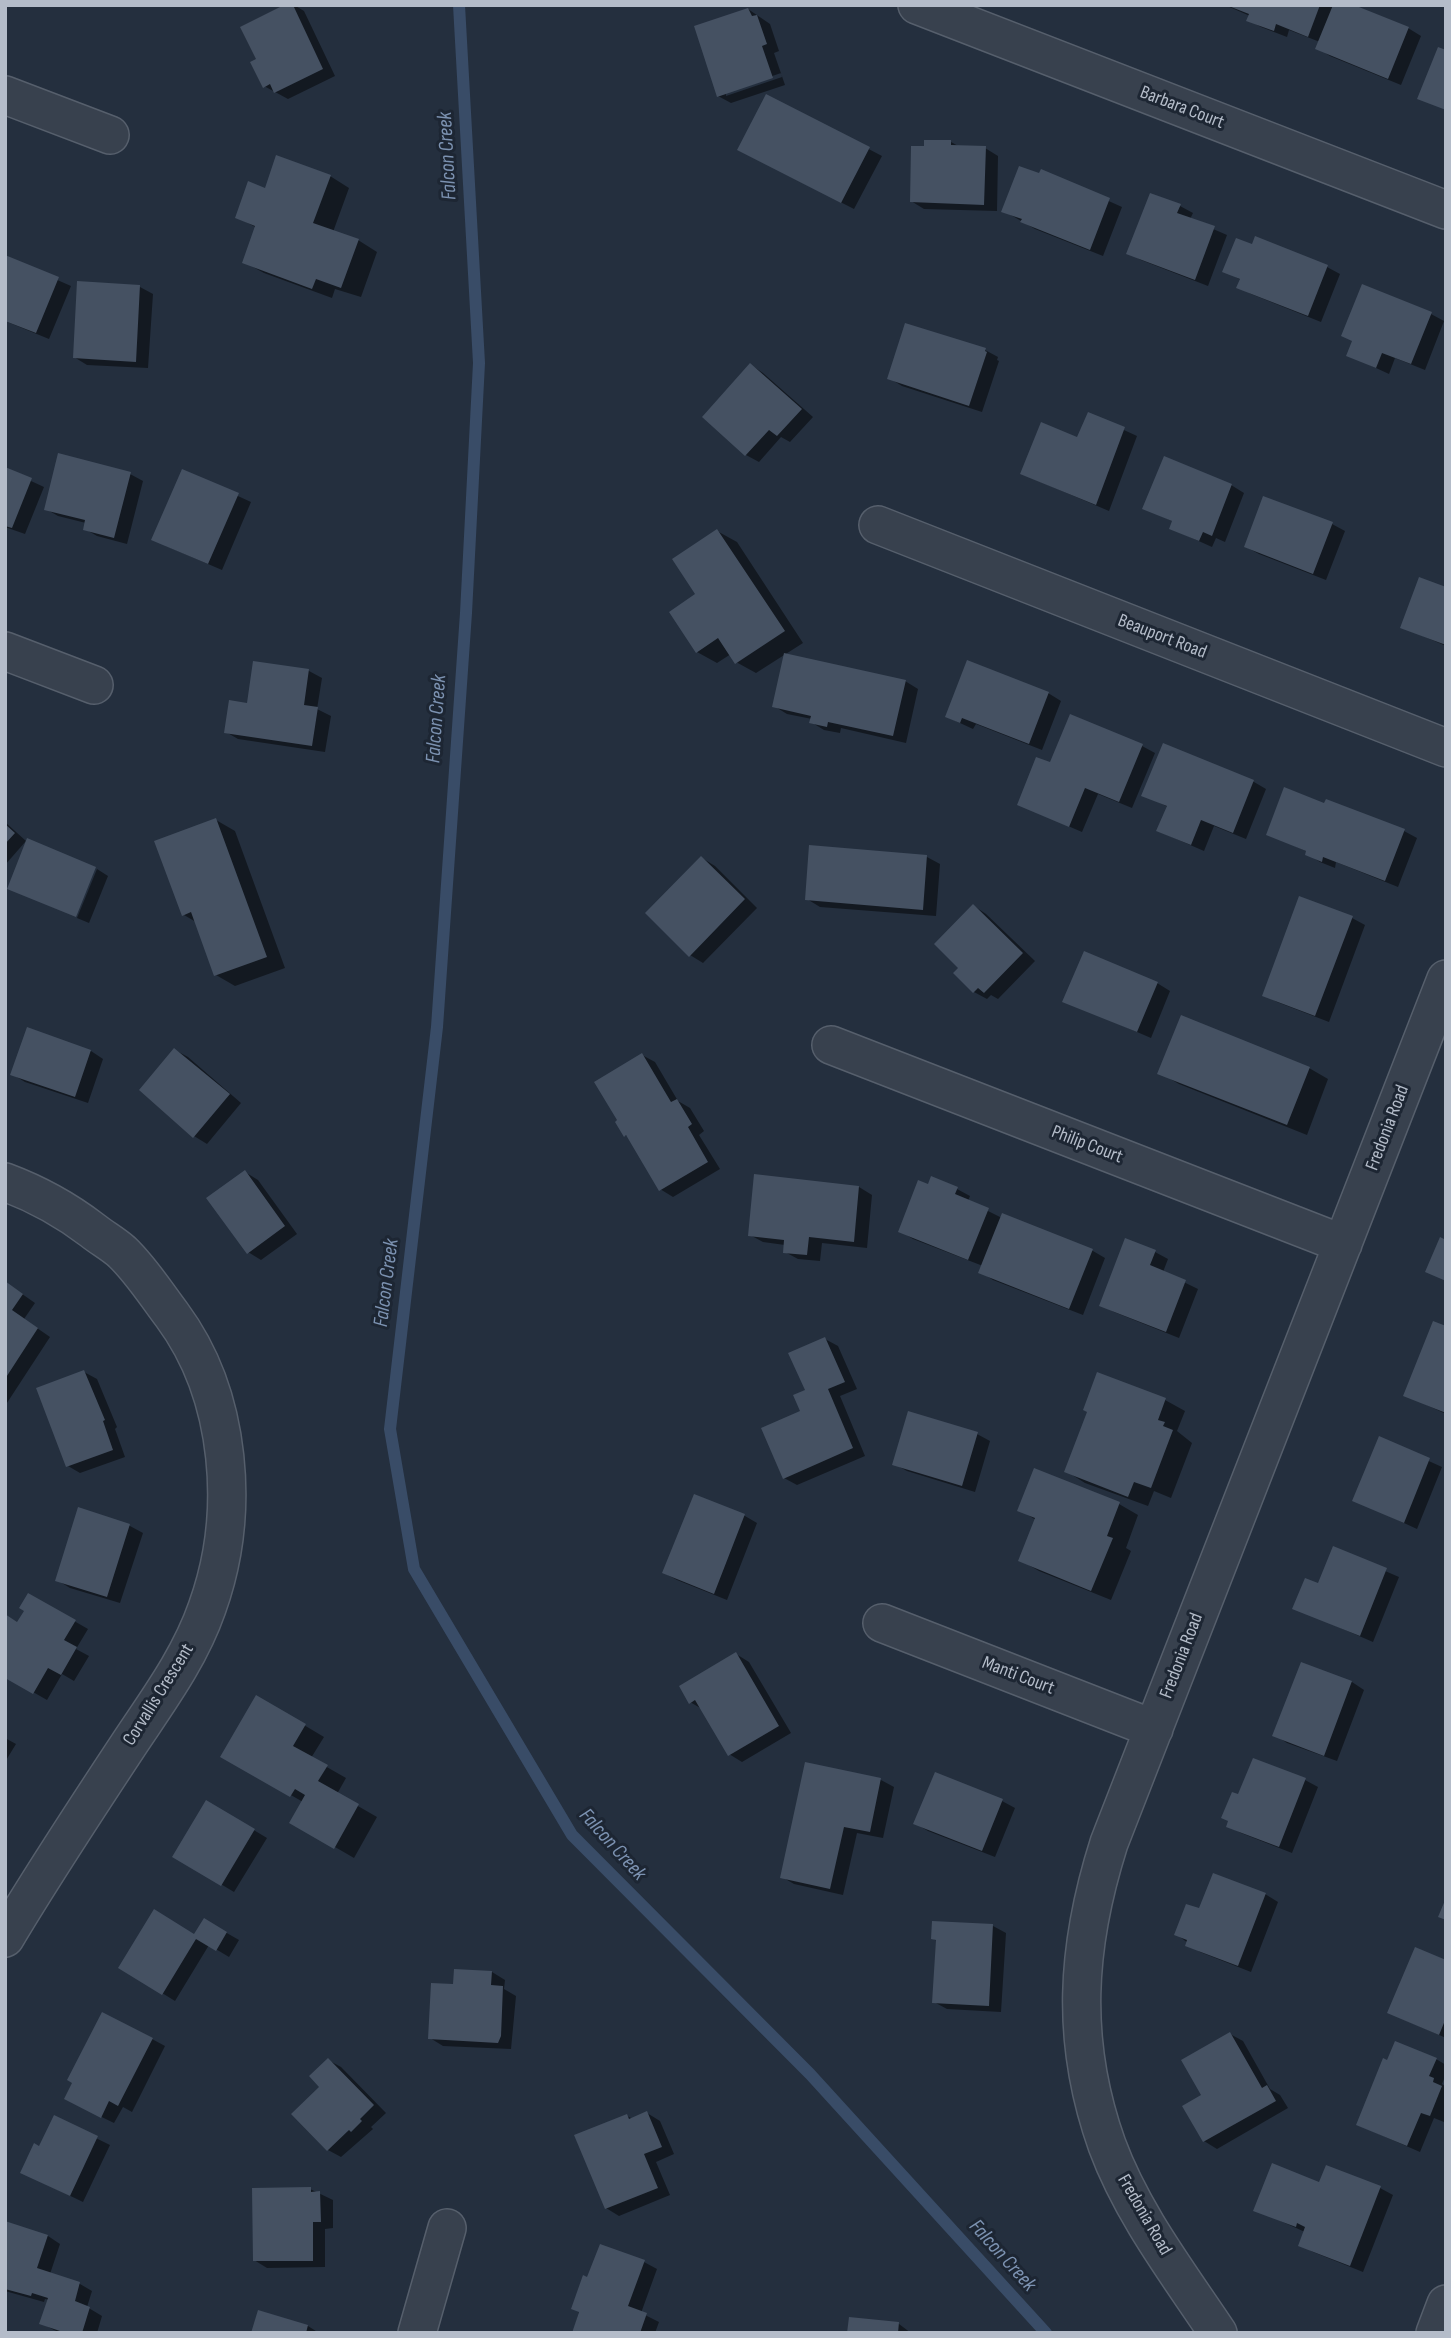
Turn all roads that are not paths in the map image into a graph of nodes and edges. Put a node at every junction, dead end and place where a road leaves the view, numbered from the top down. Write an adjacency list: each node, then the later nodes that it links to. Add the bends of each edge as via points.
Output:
1 (917, 5): 4 (street, Barbara Court)
2 (5, 95): 3 (street)
3 (110, 135)
4 (1446, 210)
5 (878, 525): 8 (street, Beauport Road)
6 (5, 651): 7 (street)
7 (94, 685)
8 (1446, 748)
9 (1446, 979): 12 (street, Fredonia Road)
10 (831, 1045): 12 (street, Philip Court)
11 (5, 1182): 15 (street, Corvallis Crescent, via 62,1208 110,1241 183,1330 213,1400 222,1438 227,1515 207,1609 182,1664)
12 (1343, 1244): 14 (street, Fredonia Road)
13 (882, 1623): 14 (street, Manti Court)
14 (1154, 1728): 19 (street, Fredonia Road, via 1109,1843 1093,1898 1083,1955 1082,2033 1107,2146 1151,2232)
15 (5, 1938)
16 (447, 2228): 18 (street)
17 (1446, 2304): 20 (street)
18 (417, 2333)
19 (1218, 2333)
20 (1435, 2333)

